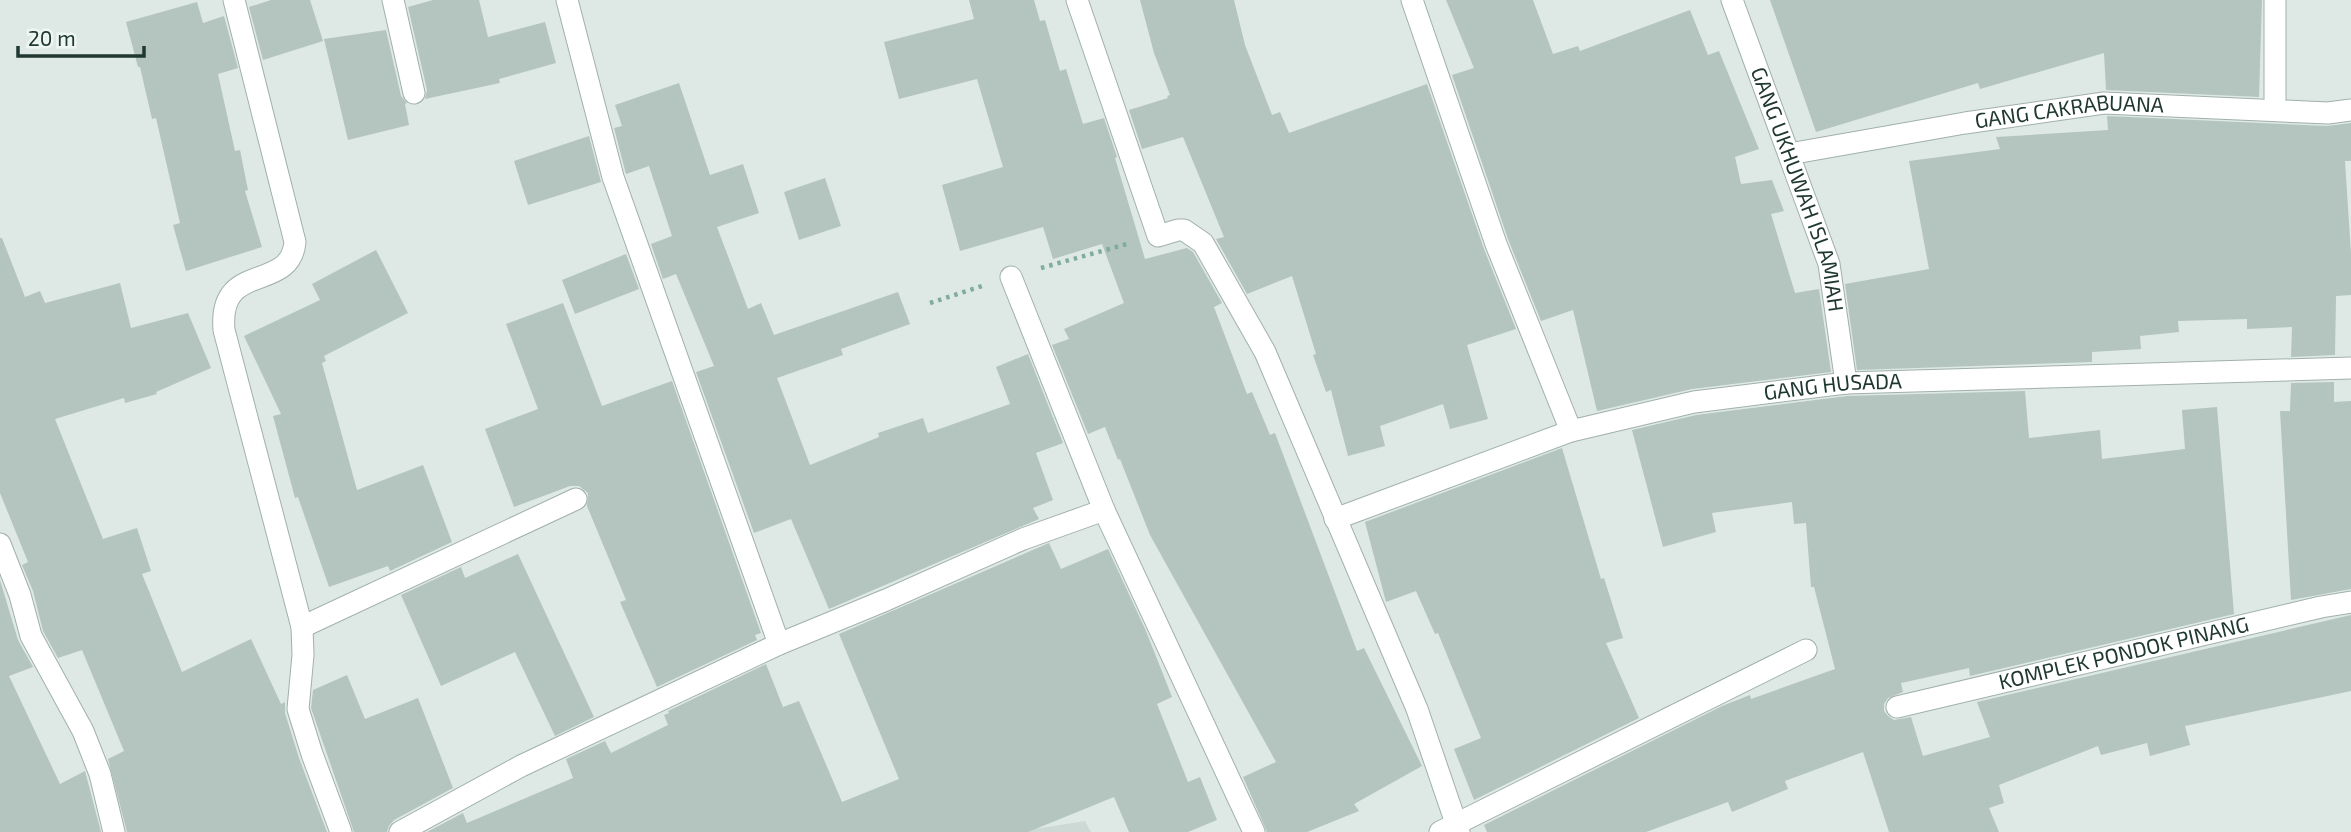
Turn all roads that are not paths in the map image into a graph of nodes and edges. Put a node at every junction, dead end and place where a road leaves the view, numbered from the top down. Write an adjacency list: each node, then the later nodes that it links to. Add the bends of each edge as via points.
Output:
1 (234, 0): 21 (street, via 295,242 289,262 246,282 226,299 224,330)
2 (393, 0): 8 (street)
3 (567, 0): 22 (street, via 613,177)
4 (1077, 0): 18 (street, via 1157,236 1184,230 1211,255 1265,352)
5 (1412, 0): 15 (street, via 1496,244)
6 (1732, 0): 11 (street, GANG UKHUWAH ISLAMIAH)
7 (2275, 0): 9 (street)
8 (414, 93)
9 (2275, 110): 10 (street, GANG CAKRABUANA); 11 (street, GANG CAKRABUANA, via 2104,103)
10 (2351, 110)
11 (1789, 154): 14 (street, GANG UKHUWAH ISLAMIAH, via 1829,264)
12 (1011, 277): 17 (street)
13 (2351, 368): 14 (street, GANG HUSADA)
14 (1846, 383): 15 (street, GANG HUSADA, via 1694,402)
15 (1571, 431): 18 (street, GANG HUSADA)
16 (576, 499): 21 (street)
17 (1104, 510): 22 (street, via 1023,539); 29 (street)
18 (1335, 519): 25 (street, via 1418,709)
19 (0, 544): 26 (street, via 31,636 83,731 100,774)
20 (2351, 602): 24 (street, KOMPLEK PONDOK PINANG)
21 (302, 627): 27 (street, via 298,709)
22 (779, 644): 28 (street, via 522,766)
23 (1806, 650): 25 (street)
24 (1897, 707)
25 (1452, 830)
26 (114, 832)
27 (341, 832)
28 (400, 832)
29 (1254, 832)

